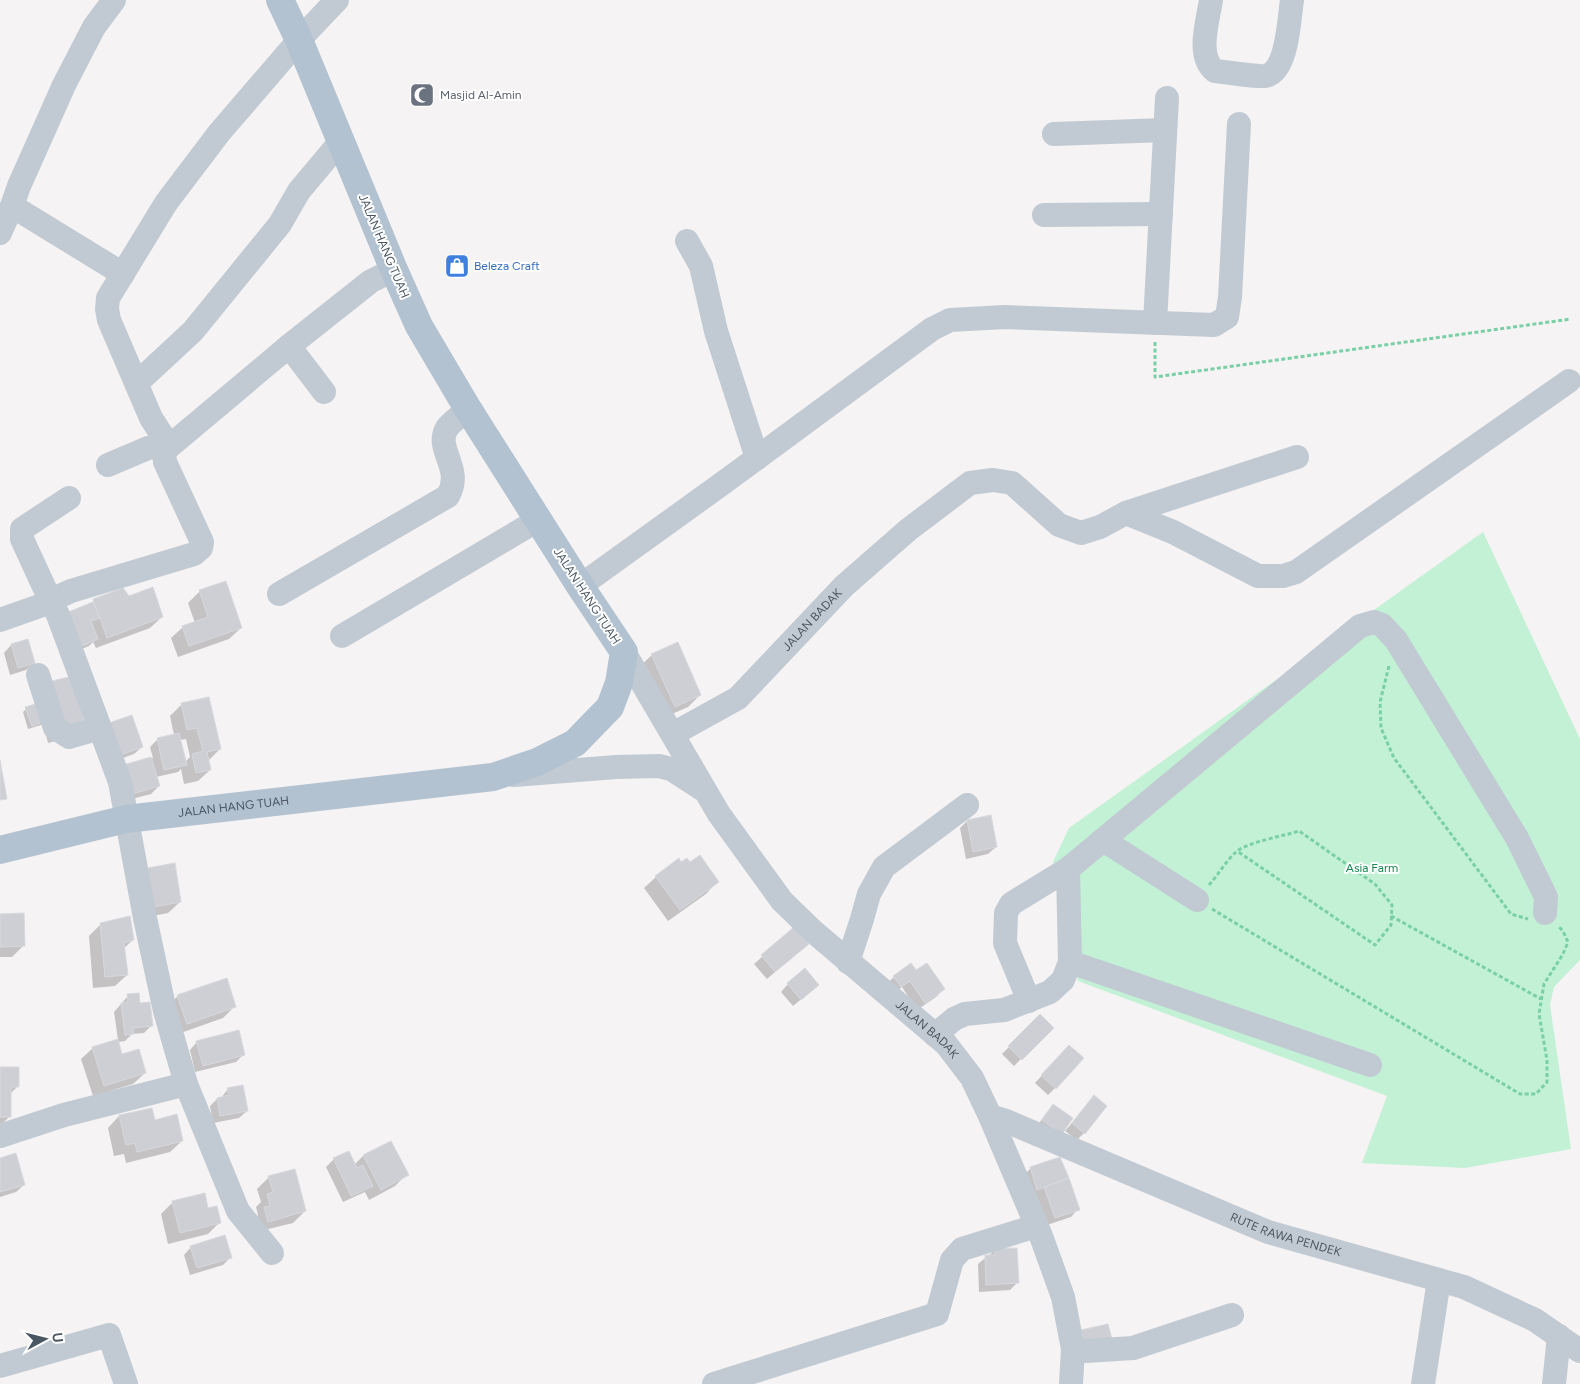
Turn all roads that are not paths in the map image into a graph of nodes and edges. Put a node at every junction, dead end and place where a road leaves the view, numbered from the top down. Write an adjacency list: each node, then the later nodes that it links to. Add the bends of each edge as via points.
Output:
1 (114, 0): 12 (street, via 94,27 64,85)
2 (280, 0): 6 (main road, JALAN HANG TUAH)
3 (337, 0): 6 (street)
4 (1210, 0): 5 (street, via 1204,47 1209,66 1216,71 1266,76 1277,69 1283,57)
5 (1292, 0)
6 (298, 40): 11 (main road, JALAN HANG TUAH); 18 (street, via 219,133 166,203)
7 (1167, 98): 9 (street)
8 (1239, 124): 19 (street, via 1227,317 1214,325)
9 (1165, 130): 10 (street); 13 (street)
10 (1054, 134)
11 (341, 141): 17 (main road, JALAN HANG TUAH); 22 (street, via 299,191 280,224 193,332)
12 (12, 206): 15 (street); 18 (street)
13 (1161, 214): 14 (street); 19 (street)
14 (1044, 215)
15 (0, 233)
16 (687, 241): 27 (street, via 700,266 716,331)
17 (394, 270): 20 (street, via 371,281); 24 (main road, JALAN HANG TUAH, via 419,326)
18 (123, 274): 22 (street, via 108,298 107,309)
19 (1155, 323): 27 (street, via 1005,317 950,320 932,329)
20 (289, 346): 23 (street); 25 (street)
21 (1569, 381): 30 (street, via 1296,572 1282,576 1258,576 1173,532)
22 (137, 383): 25 (street)
23 (324, 392)
24 (468, 409): 31 (main road, JALAN HANG TUAH); 33 (street, via 447,428 444,441 454,475 448,496)
25 (167, 448): 28 (street, via 148,448); 34 (street, via 165,462 202,542 200,548 194,554 71,591)
26 (1297, 456): 30 (street, JALAN BADAK)
27 (757, 458): 32 (street)
28 (108, 465)
29 (70, 498): 34 (street, via 22,530 22,539)
30 (1126, 513): 40 (street, JALAN BADAK, via 1100,527 1081,532 1059,525 1012,483 993,480 970,483 908,530 844,586 738,698)
31 (538, 520): 32 (main road, JALAN HANG TUAH); 36 (street)
32 (580, 586): 37 (main road, JALAN HANG TUAH)
33 (278, 594)
34 (51, 602): 35 (street); 39 (street)
35 (0, 620)
36 (342, 636)
37 (624, 652): 40 (street, JALAN BADAK); 41 (main road, JALAN HANG TUAH, via 619,683 610,707 574,742 537,762)
38 (38, 675): 39 (street, via 55,728 69,737)
39 (100, 728): 44 (street, via 120,782)
40 (673, 734): 42 (street, JALAN BADAK)
41 (493, 777): 42 (street, via 659,766 671,769); 44 (main road, JALAN HANG TUAH)
42 (705, 791): 50 (street, JALAN BADAK, via 782,901)
43 (967, 805): 50 (street, via 884,868 869,894)
44 (126, 819): 46 (main road, JALAN HANG TUAH); 55 (street, via 165,1011)
45 (1103, 840): 47 (street); 48 (street); 49 (street, via 1360,626 1374,622 1382,625 1396,640 1517,838 1546,897)
46 (0, 850)
47 (1068, 868): 51 (street); 52 (street, via 1011,904 1006,913 1005,942)
48 (1197, 900)
49 (1545, 913)
50 (848, 962): 53 (street, JALAN BADAK)
51 (1070, 962): 52 (street, via 1063,980 1050,992); 54 (street)
52 (1029, 1001): 53 (street, via 1004,1010 964,1014)
53 (935, 1035): 56 (street, JALAN BADAK, via 972,1078)
54 (1370, 1066)
55 (186, 1084): 57 (street, via 64,1115); 59 (street, via 238,1211)
56 (990, 1116): 58 (street, JALAN BADAK); 60 (street, RUTE RAWA PENDEK, via 1268,1232)
57 (0, 1136)
58 (1036, 1226): 63 (street, JALAN BADAK, via 1063,1297); 67 (street, via 962,1249 952,1260 937,1314)
59 (272, 1253)
60 (1439, 1280): 62 (street, RUTE RAWA PENDEK, via 1464,1287 1535,1320); 69 (street)
61 (1232, 1316): 63 (street, via 1133,1348)
62 (1559, 1336): 64 (street, RUTE RAWA PENDEK); 70 (street)
63 (1073, 1349): 68 (street, JALAN BADAK)
64 (1580, 1351)
65 (0, 1366): 66 (street, via 109,1335)
66 (126, 1384)
67 (714, 1384)
68 (1071, 1384)
69 (1423, 1384)
70 (1554, 1384)

